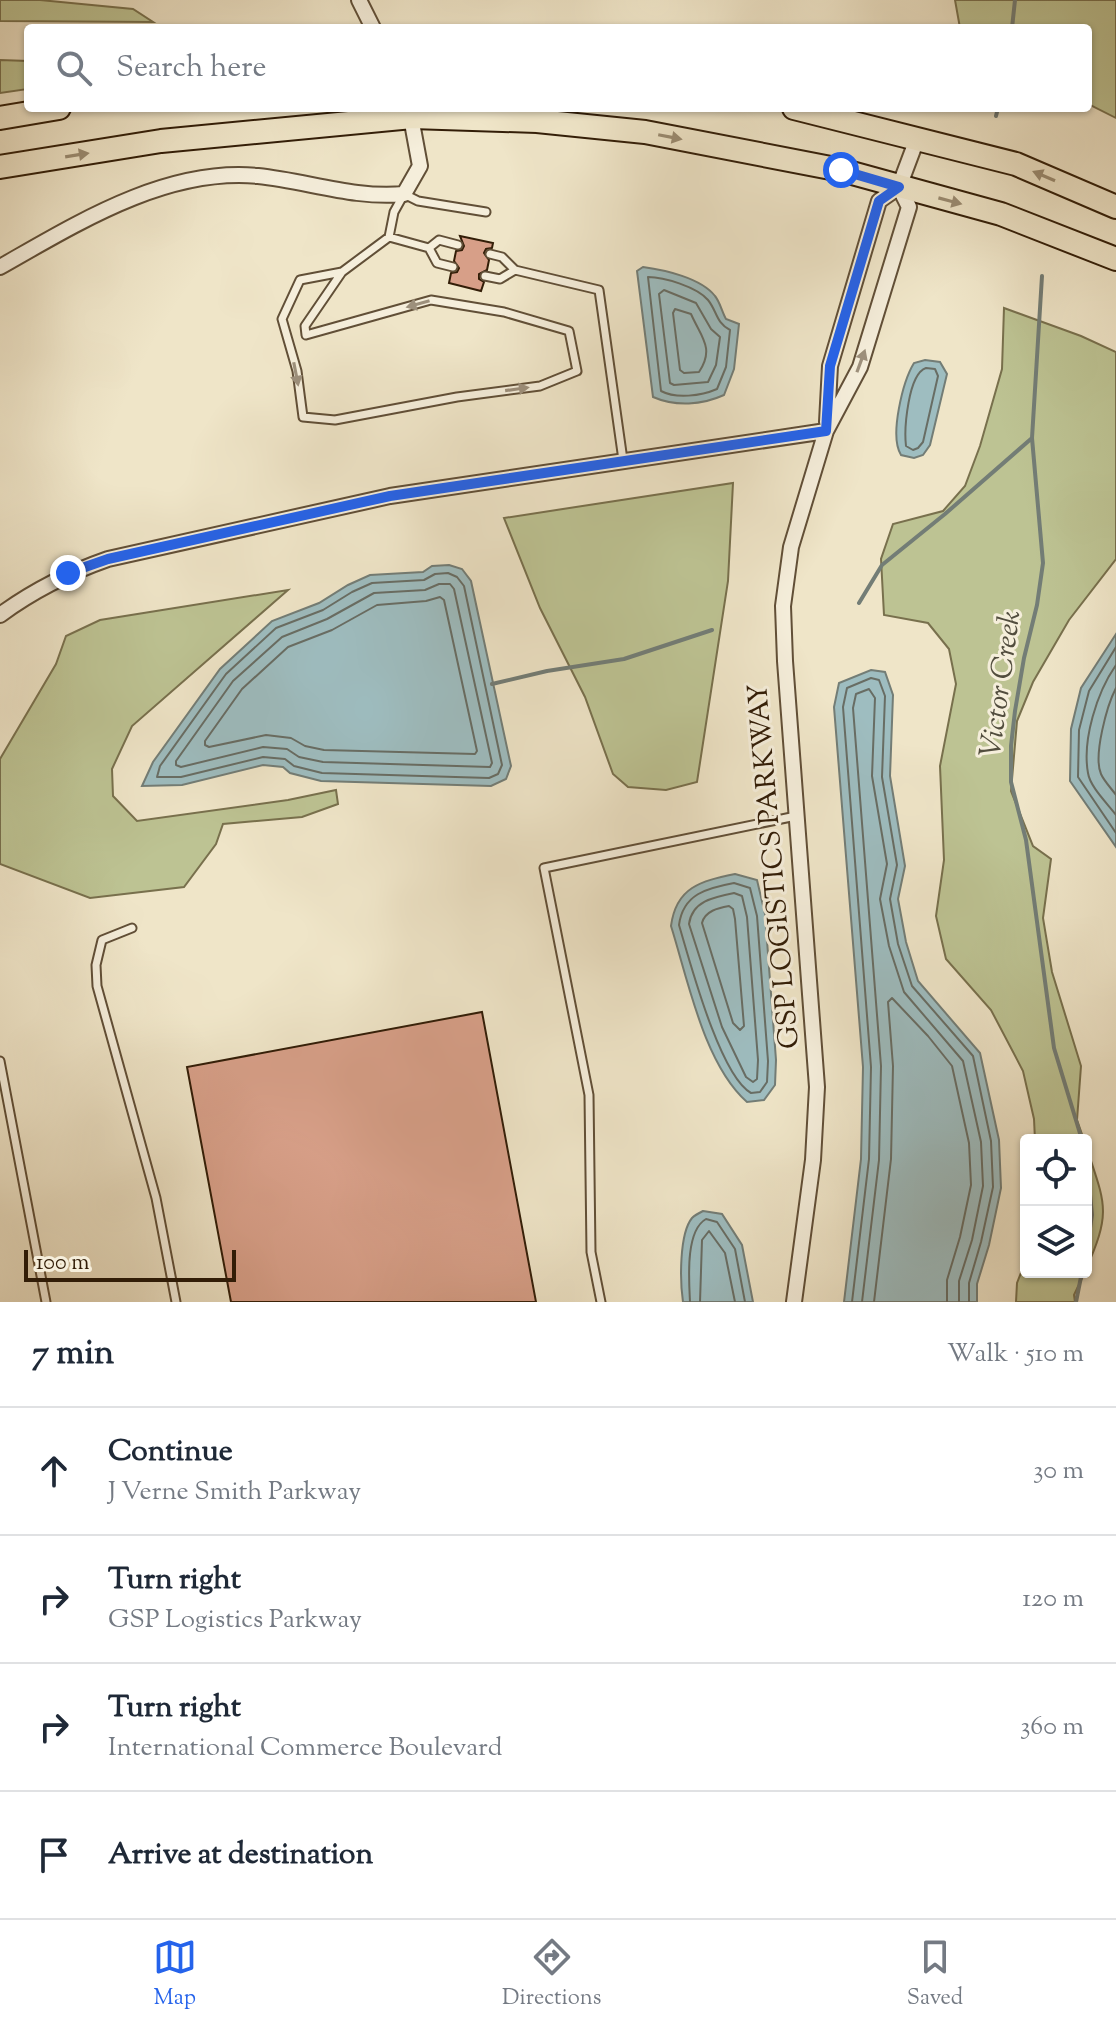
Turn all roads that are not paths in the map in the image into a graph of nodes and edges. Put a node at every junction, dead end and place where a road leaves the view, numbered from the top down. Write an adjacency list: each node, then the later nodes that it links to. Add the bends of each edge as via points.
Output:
1 (359, 0): 2 (street)
2 (371, 24)
3 (35, 112): 6 (main road)
4 (410, 112): 8 (main road, one-way to 4, via 161,141); 9 (main road, one-way to 9, via 645,132 841,170); 10 (street, via 420,166)
5 (810, 112): 7 (main road)
6 (0, 118)
7 (917, 139): 9 (street, GSP LOGISTICS PARKWAY); 11 (main road, one-way to 7, via 1016,164)
8 (0, 167)
9 (899, 187): 17 (main road, one-way to 17, via 1001,214); 23 (street, GSP LOGISTICS PARKWAY, via 879,201 830,366); 23 (street, GSP LOGISTICS PARKWAY, one-way to 9, via 860,367 909,207)
10 (404, 194): 12 (lane); 13 (lane); 18 (street, via 379,196 257,176 192,182 118,203)
11 (1116, 207)
12 (486, 212)
13 (389, 237): 15 (lane); 21 (lane)
14 (458, 245): 15 (lane, via 439,240)
15 (429, 248): 19 (lane, via 437,263)
16 (490, 254): 20 (lane)
17 (1116, 259)
18 (0, 267)
19 (453, 267)
20 (515, 270): 22 (lane, via 500,279); 24 (lane, via 599,290)
21 (342, 272): 21 (lane, one-way to 21, via 300,280 282,319 303,417 335,420 540,386 577,371 569,331 504,312 431,300 306,335 305,326)
22 (485, 276)
23 (826, 431): 24 (street); 26 (street, GSP LOGISTICS PARKWAY, via 791,547 783,606)
24 (623, 460): 25 (street, via 390,496 108,559 68,573)
25 (0, 615)
26 (798, 816): 31 (lane, via 544,868 589,1095 591,1252); 32 (street, GSP LOGISTICS PARKWAY, via 817,1087)
27 (132, 928): 30 (lane, via 102,940 97,986 156,1198)
28 (0, 1061): 29 (lane)
29 (46, 1302)
30 (176, 1302)
31 (601, 1302)
32 (794, 1302)

